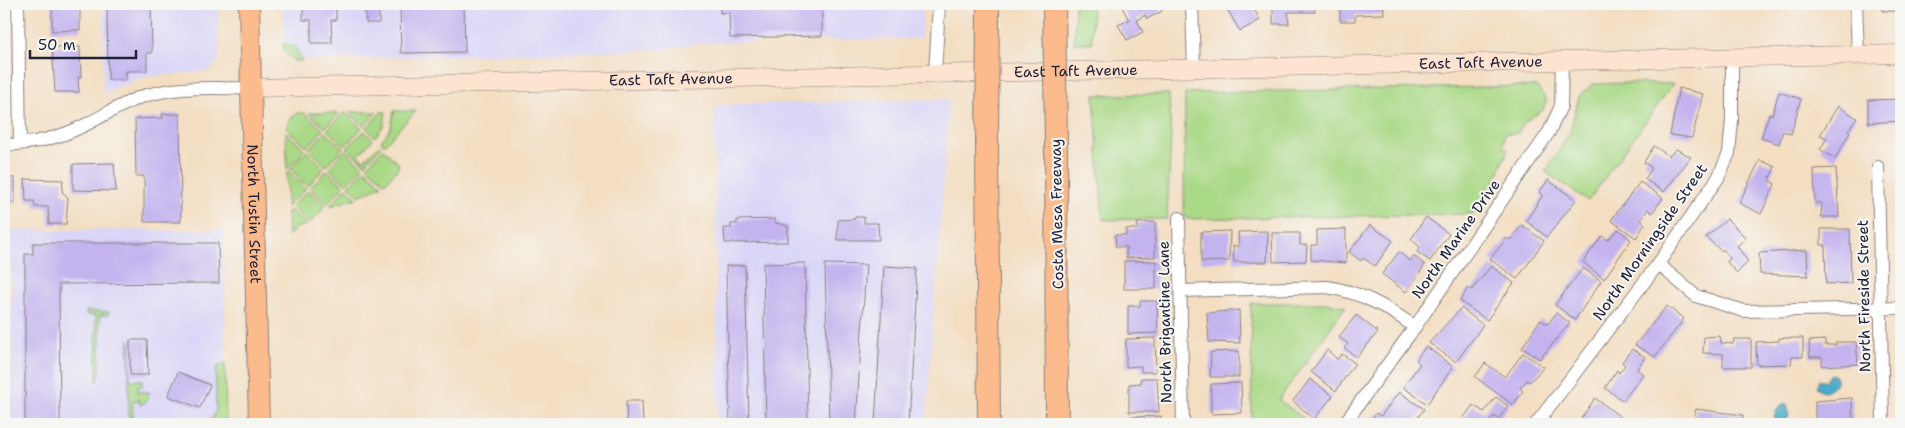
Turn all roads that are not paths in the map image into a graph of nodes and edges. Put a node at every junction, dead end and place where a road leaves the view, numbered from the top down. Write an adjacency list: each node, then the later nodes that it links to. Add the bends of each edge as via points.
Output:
1 (18, 4): 15 (street)
2 (249, 4): 14 (main road, North Tustin Street)
3 (939, 4): 13 (street)
4 (988, 4): 25 (highway, bridge)
5 (1054, 4): 26 (highway, Costa Mesa Freeway, bridge)
6 (1192, 4): 12 (street)
7 (1856, 4): 9 (street)
8 (1901, 54): 9 (main road, East Taft Avenue)
9 (1858, 55): 10 (main road, East Taft Avenue)
10 (1732, 57): 11 (main road, East Taft Avenue); 19 (street, North Morningside Street, via 1729,153 1718,178)
11 (1562, 61): 12 (main road, East Taft Avenue); 23 (street, North Marine Drive, via 1561,106 1554,123)
12 (1194, 68): 13 (main road, East Taft Avenue)
13 (935, 74): 14 (main road, East Taft Avenue)
14 (251, 88): 15 (street, via 156,92 125,103 62,135); 24 (main road, North Tustin Street)
15 (20, 144): 16 (street)
16 (4, 145)
17 (1878, 167): 22 (street, North Fireside Street)
18 (1180, 218): 20 (street, North Brigantine Lane)
19 (1658, 264): 22 (street, via 1696,296 1744,311); 29 (street, North Morningside Street)
20 (1182, 290): 23 (street, via 1336,289 1369,298); 27 (street, North Brigantine Lane)
21 (1901, 308): 22 (street)
22 (1881, 309): 30 (street, North Fireside Street)
23 (1415, 327): 28 (street, North Marine Drive)
24 (259, 424)
25 (989, 424)
26 (1058, 424)
27 (1183, 424)
28 (1344, 424)
29 (1536, 424)
30 (1883, 424)

